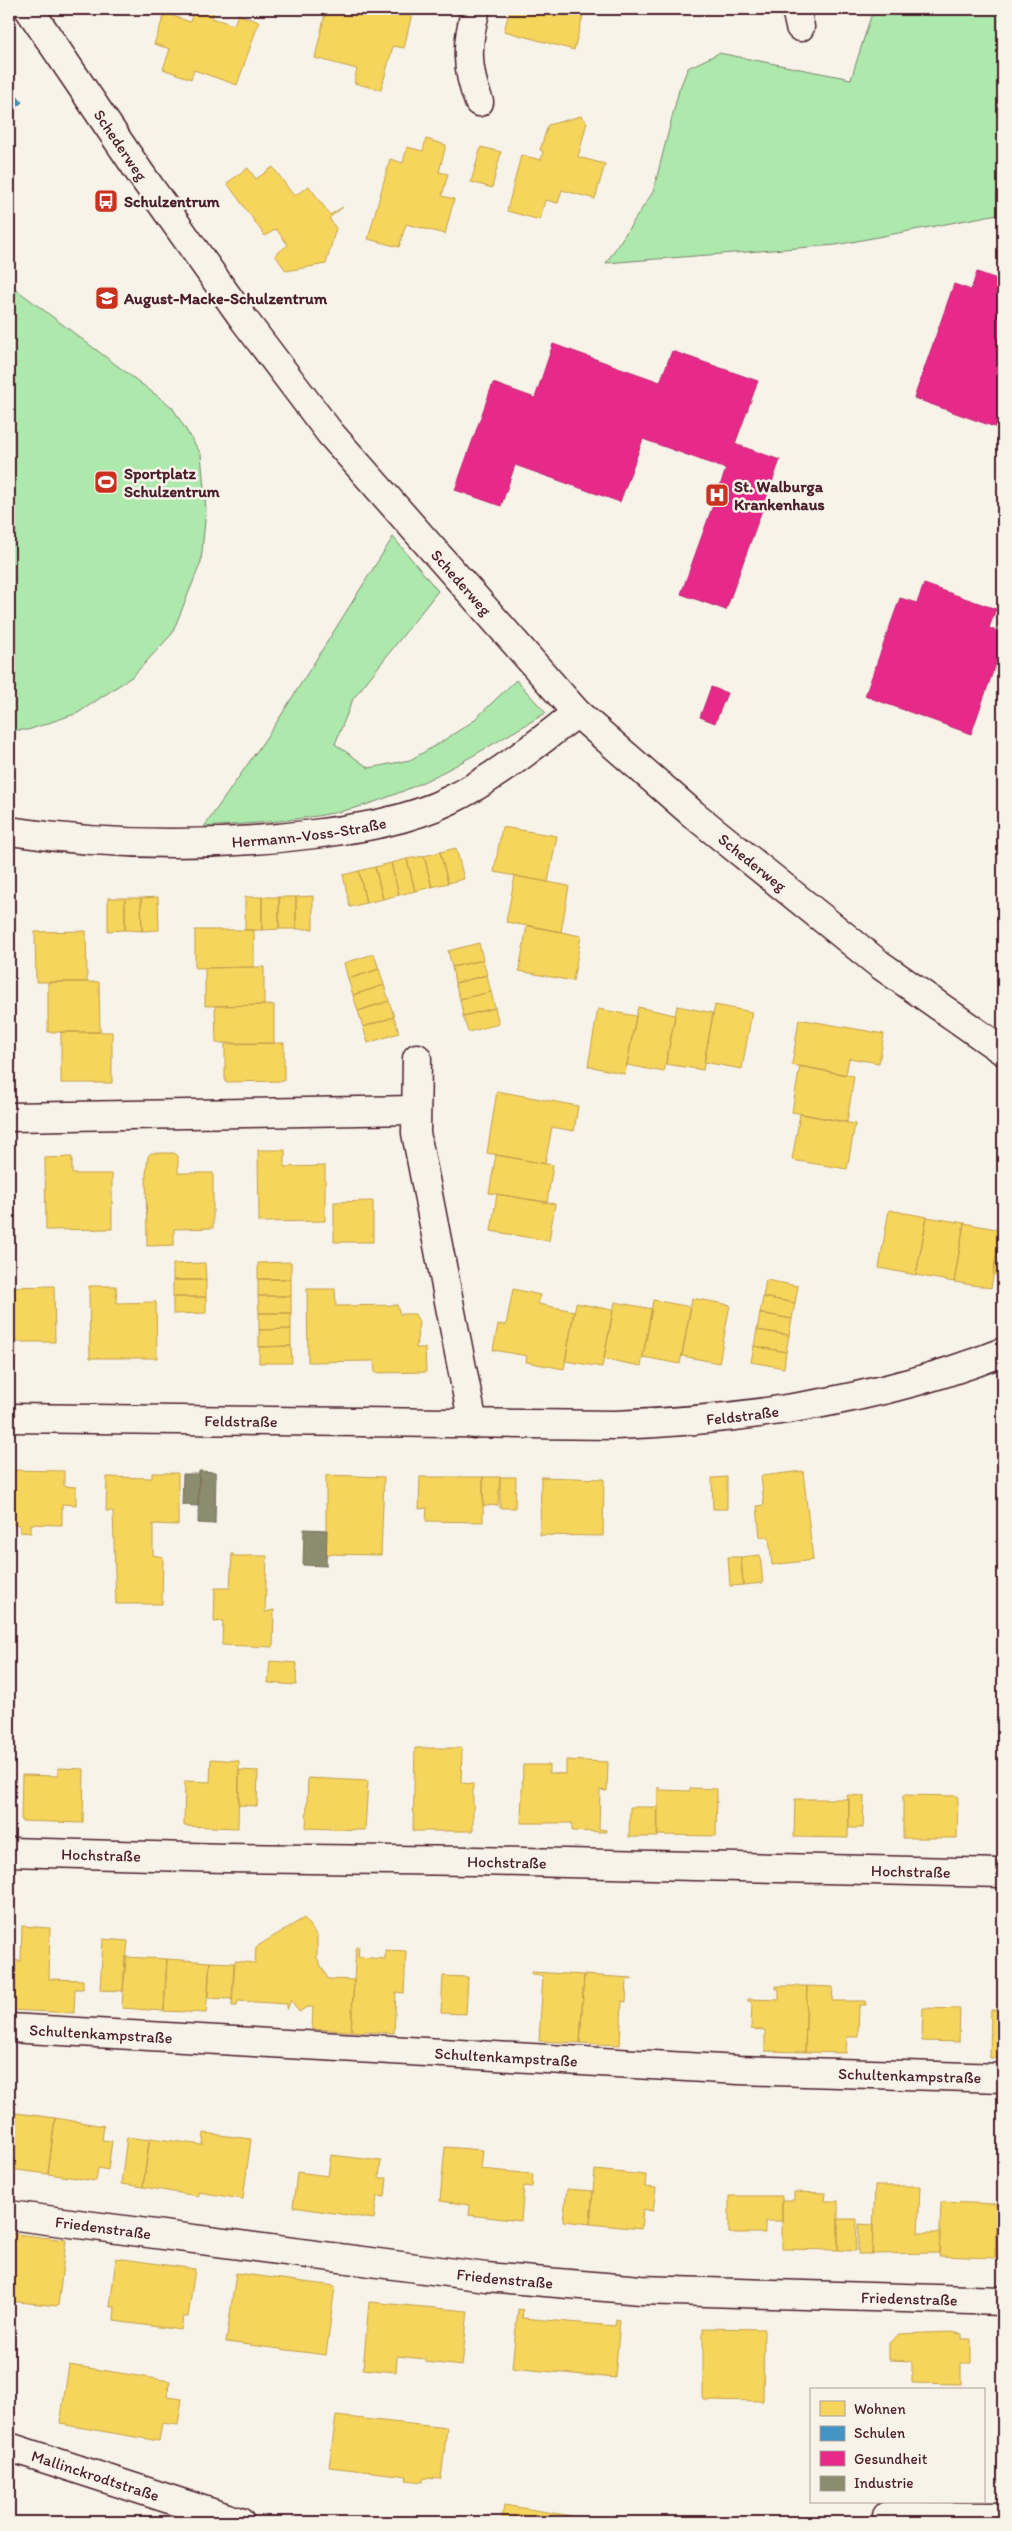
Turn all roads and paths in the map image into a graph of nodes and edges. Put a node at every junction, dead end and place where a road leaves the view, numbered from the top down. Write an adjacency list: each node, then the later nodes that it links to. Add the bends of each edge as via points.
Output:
1 (29, 9): 4 (street, Schederweg, via 239,313 330,433)
2 (476, 9): 3 (street, via 468,59 470,78)
3 (479, 102)
4 (578, 713): 5 (street, Hermann-Voss-Straße, via 516,758 448,801 413,815 357,829 200,844 83,840); 6 (street, Schederweg, via 693,814 858,946)
5 (9, 831)
6 (1003, 1051)
7 (417, 1058): 8 (street)
8 (415, 1110): 9 (street); 12 (street, via 416,1133)
9 (9, 1117)
10 (1003, 1352): 12 (street, Feldstraße, via 945,1374 897,1387 736,1417 615,1425)
11 (9, 1418): 12 (street, Feldstraße)
12 (473, 1424)
13 (9, 1852): 14 (street, Hochstraße)
14 (1003, 1873)
15 (9, 2028): 16 (street, Schultenkampstraße, via 740,2070)
16 (1003, 2078)
17 (9, 2215): 18 (street, Friedenstraße, via 486,2277 641,2290)
18 (1003, 2301)
19 (9, 2447): 22 (street, Mallinckrodtstraße)
20 (887, 2516): 21 (street)
21 (1003, 2517)
22 (240, 2522)

